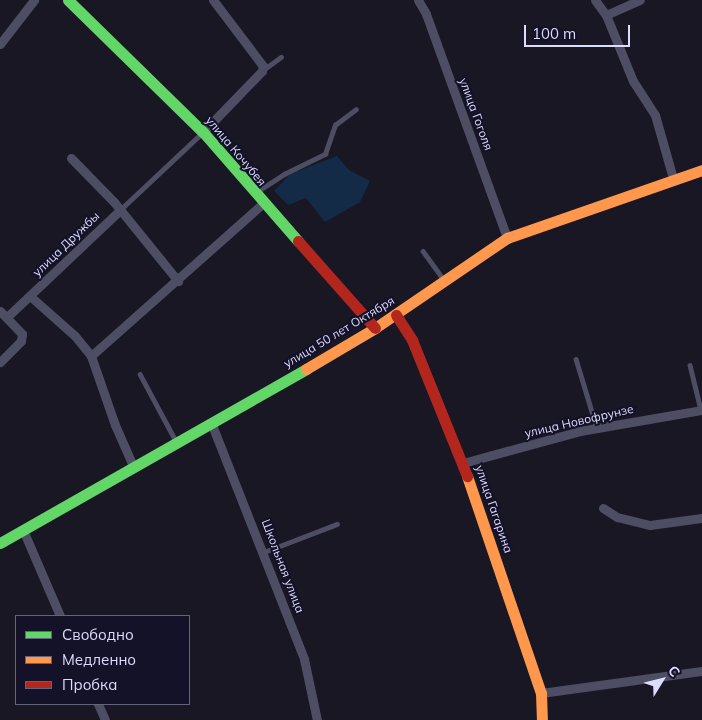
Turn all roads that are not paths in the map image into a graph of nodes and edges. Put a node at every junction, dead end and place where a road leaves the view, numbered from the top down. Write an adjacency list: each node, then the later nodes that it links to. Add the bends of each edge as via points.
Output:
1 (34, 0): 10 (street)
2 (68, 0): 14 (street, улица Кочубея)
3 (213, 0): 8 (street)
4 (228, 0): 8 (street)
5 (418, 0): 21 (street, улица Гоголя, via 426,14)
6 (595, 0): 9 (street)
7 (640, 0): 9 (street)
8 (222, 8): 12 (street, via 226,18 258,57)
9 (606, 15): 17 (street, via 633,81 655,116)
10 (0, 44)
11 (281, 57): 12 (lane)
12 (262, 71): 14 (street)
13 (356, 109): 18 (lane, via 335,125 325,154 284,174)
14 (203, 132): 18 (street, улица Кочубея); 20 (lane)
15 (71, 158): 20 (street)
16 (702, 170): 17 (street, улица 50 лет Октября)
17 (673, 178): 21 (street, улица 50 лет Октября)
18 (254, 194): 19 (street, улица Кочубея)
19 (262, 204): 23 (street); 28 (street, улица Кочубея, via 338,284)
20 (120, 210): 23 (street); 25 (street, улица Дружбы)
21 (507, 238): 24 (street, улица 50 лет Октября)
22 (423, 251): 24 (lane)
23 (178, 281): 29 (street)
24 (445, 281): 27 (street, улица 50 лет Октября)
25 (30, 296): 26 (street, улица Дружбы); 29 (street, via 76,336)
26 (3, 314): 31 (street, улица Дружбы, via 22,334 20,341)
27 (396, 315): 28 (street, улица 50 лет Октября); 38 (street, улица Гагарина, via 412,340)
28 (374, 328): 35 (street, улица 50 лет Октября)
29 (91, 356): 39 (street)
30 (576, 359): 36 (lane)
31 (0, 362)
32 (690, 365): 34 (lane)
33 (140, 374): 37 (lane)
34 (701, 410): 36 (street, улица Новофрунзе)
35 (212, 425): 37 (street, улица 50 лет Октября); 45 (street, Школьная улица)
36 (597, 428): 38 (street, улица Новофрунзе)
37 (177, 444): 39 (street, улица 50 лет Октября)
38 (463, 463): 48 (street, улица Гагарина)
39 (134, 468): 43 (street, улица 50 лет Октября)
40 (604, 508): 41 (street, via 617,517 650,526)
41 (702, 518)
42 (337, 524): 45 (lane)
43 (23, 530): 44 (street, улица 50 лет Октября); 46 (street)
44 (0, 544)
45 (264, 552): 51 (street, Школьная улица, via 304,659)
46 (60, 615)
47 (702, 671): 48 (street)
48 (541, 693): 52 (street, улица Гагарина)
49 (98, 705): 50 (street)
50 (105, 720)
51 (318, 720)
52 (542, 720)

